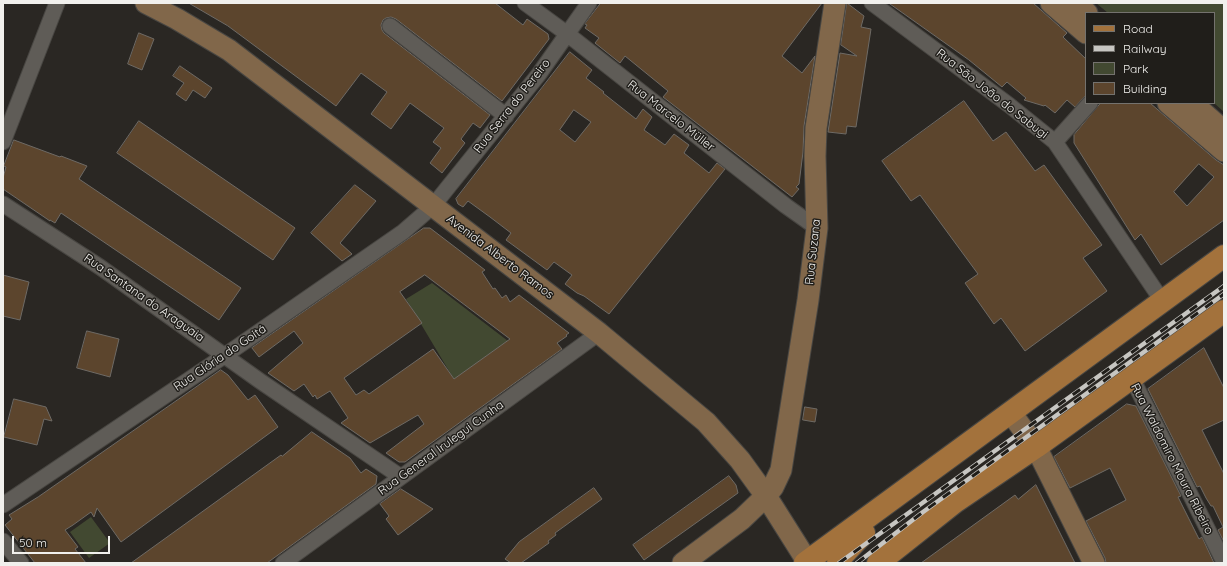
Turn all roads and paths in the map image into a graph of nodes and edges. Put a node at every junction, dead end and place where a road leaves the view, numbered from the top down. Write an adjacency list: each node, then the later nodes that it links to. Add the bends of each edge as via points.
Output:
1 (57, 3): 18 (street)
2 (146, 3): 22 (main road, Avenida Alberto Ramos, via 229,50)
3 (525, 3): 12 (street, Rua Marcelo Müller)
4 (589, 3): 12 (street, Rua Serra do Pereiro)
5 (835, 3): 23 (main road, Rua Suzana, via 816,128)
6 (872, 3): 19 (street, Rua São João do Sabugi)
7 (1051, 3): 11 (main road)
8 (1075, 3): 9 (main road)
9 (1086, 12)
10 (390, 26): 16 (street)
11 (1085, 32)
12 (566, 34): 16 (street, Rua Serra do Pereiro); 23 (street, Rua Marcelo Müller)
13 (1089, 104): 19 (street)
14 (1169, 104): 20 (main road)
15 (1193, 104): 17 (main road)
16 (506, 116): 22 (street, Rua Serra do Pereiro)
17 (1224, 131)
18 (3, 142)
19 (1055, 142): 25 (street, Rua São João do Sabugi)
20 (1224, 151)
21 (3, 204): 28 (street, Rua Santana do Araguaia, via 100,267)
22 (433, 206): 27 (main road, Avenida Alberto Ramos); 28 (street, Rua Glória do Goitá, via 403,232)
23 (817, 228): 34 (main road, Rua Suzana, via 781,470)
24 (1224, 256): 25 (main road)
25 (1162, 302): 30 (main road)
26 (1224, 311): 29 (main road)
27 (599, 333): 33 (street, Rua General Irulegui Cunha); 34 (main road, Avenida Alberto Ramos, via 706,422 740,460)
28 (224, 356): 33 (street, Rua Santana do Araguaia); 35 (street, Rua Glória do Goitá)
29 (1132, 378): 31 (main road); 38 (street, Rua Waldomiro Moura Ribeiro)
30 (1011, 413): 31 (main road); 32 (main road)
31 (1036, 447): 43 (main road, via 955,502); 44 (main road)
32 (930, 472): 37 (main road); 42 (main road, via 867,530)
33 (401, 477): 40 (street, Rua General Irulegui Cunha)
34 (766, 496): 37 (main road, Avenida Alberto Ramos); 41 (main road, Rua Suzana, via 742,519)
35 (3, 505)
36 (3, 541): 39 (street)
37 (806, 562)
38 (1224, 562)
39 (21, 563)
40 (283, 563)
41 (683, 563)
42 (838, 563)
43 (878, 563)
44 (1094, 563)

